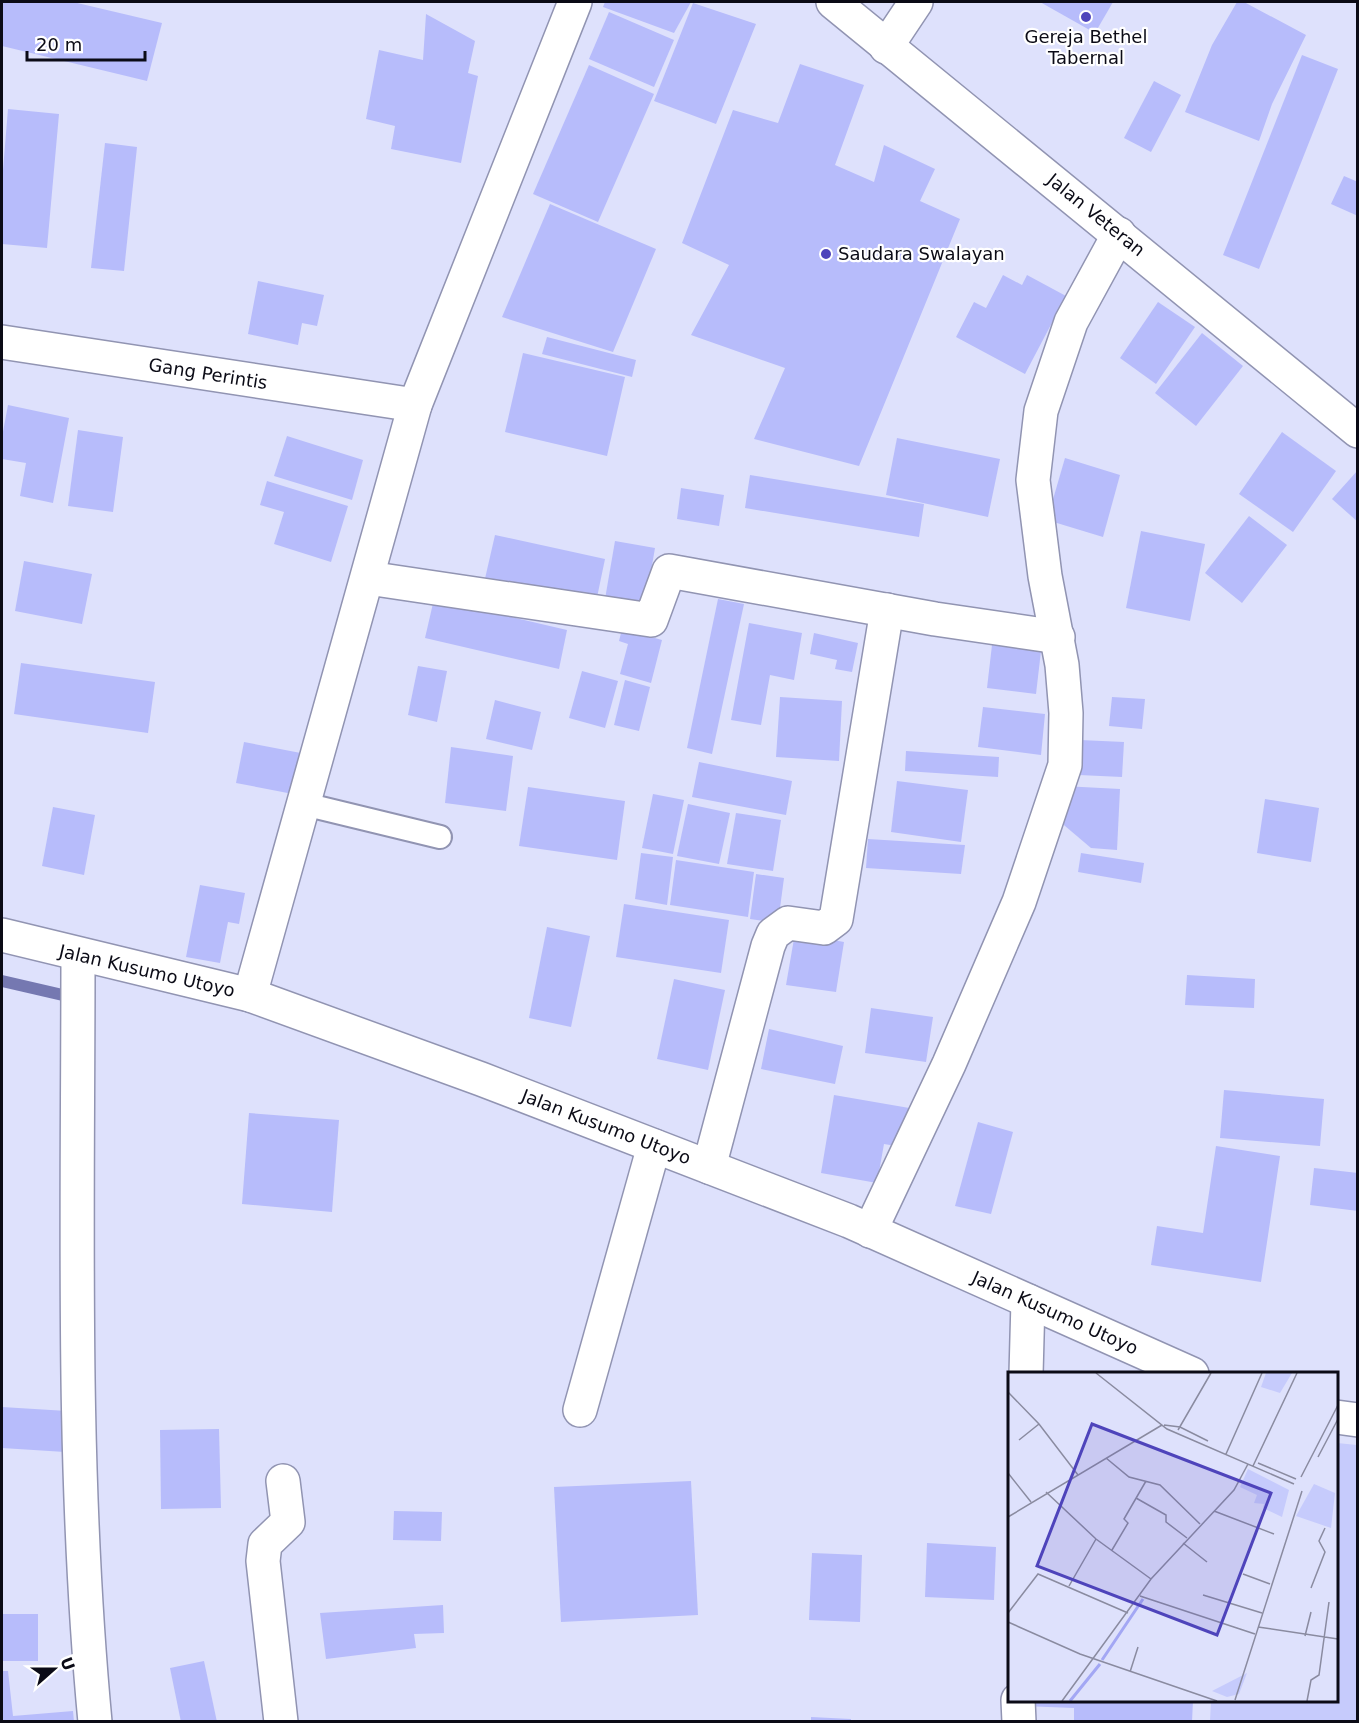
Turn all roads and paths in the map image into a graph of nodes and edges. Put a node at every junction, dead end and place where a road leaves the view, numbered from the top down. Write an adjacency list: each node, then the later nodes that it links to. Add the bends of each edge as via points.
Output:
1 (575, 2): 7 (street)
2 (833, 2): 4 (street, Jalan Veteran)
3 (916, 2): 4 (street)
4 (886, 46): 5 (street, Jalan Veteran)
5 (1119, 234): 8 (street, Jalan Veteran); 11 (street, via 1071,322 1041,411 1033,480 1045,576)
6 (2, 342): 7 (street, Gang Perintis)
7 (415, 405): 9 (street)
8 (1358, 430)
9 (368, 578): 10 (street, via 651,620 669,571); 12 (street)
10 (887, 610): 11 (street); 18 (street, via 836,919 829,927 819,929 788,923 773,934)
11 (1058, 637): 19 (street, via 1066,713 1065,765 1019,902)
12 (304, 804): 13 (lane); 16 (street)
13 (440, 837)
14 (2, 935): 15 (street, Jalan Kusumo Utoyo)
15 (78, 955): 16 (street, Jalan Kusumo Utoyo); 28 (street, via 78,1408 84,1610)
16 (250, 995): 17 (street, Jalan Kusumo Utoyo)
17 (654, 1146): 18 (street, Jalan Kusumo Utoyo); 23 (street)
18 (709, 1167): 19 (street, Jalan Kusumo Utoyo)
19 (870, 1231): 20 (street, Jalan Kusumo Utoyo)
20 (1028, 1300): 21 (street); 22 (street, Jalan Kusumo Utoyo)
21 (1026, 1372)
22 (1188, 1372)
23 (579, 1410)
24 (1338, 1417): 25 (street)
25 (1358, 1420)
26 (283, 1481): 29 (street, via 288,1522 265,1544 263,1561)
27 (1018, 1702): 30 (street)
28 (95, 1722)
29 (281, 1722)
30 (1019, 1722)

